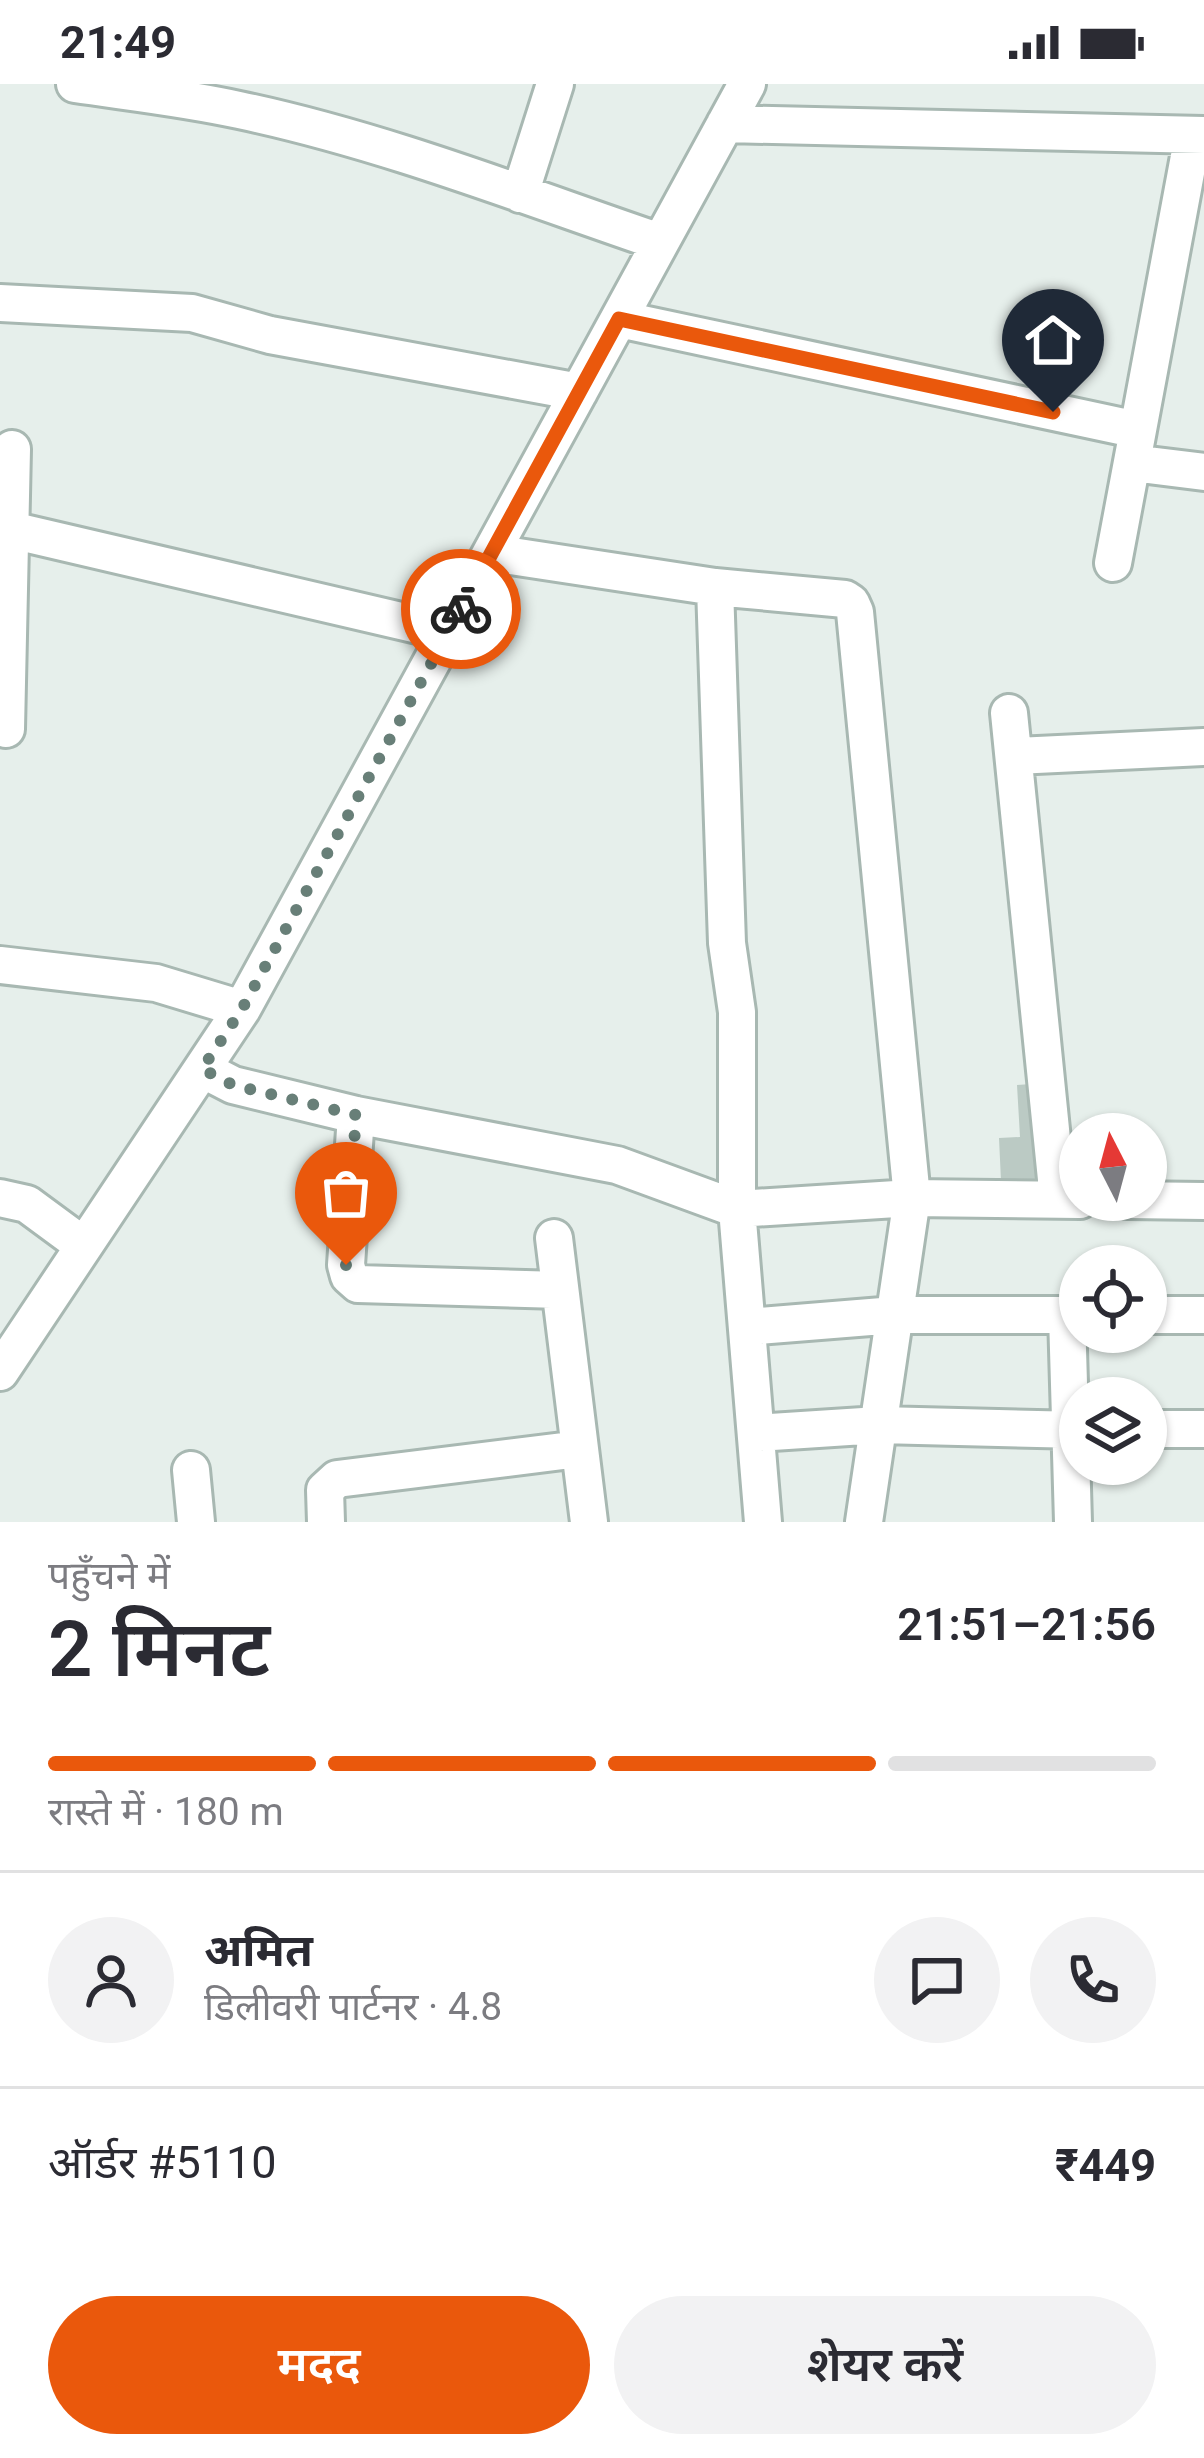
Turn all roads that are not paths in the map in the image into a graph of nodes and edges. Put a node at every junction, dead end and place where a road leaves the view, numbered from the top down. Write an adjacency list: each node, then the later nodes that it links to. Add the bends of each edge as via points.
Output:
1 (75, 84): 6 (street, via 276,119)
2 (555, 84): 6 (street)
3 (747, 84): 4 (street)
4 (725, 124): 5 (street); 7 (street)
5 (1198, 135): 11 (street)
6 (520, 194): 7 (street)
7 (660, 242): 9 (street)
8 (0, 303): 10 (street, via 192,313 269,335)
9 (619, 319): 10 (street); 11 (street)
10 (579, 392): 15 (street)
11 (1135, 446): 13 (street); 16 (street)
12 (12, 449): 14 (street)
13 (1204, 472)
14 (11, 530): 18 (street); 19 (street)
15 (491, 553): 17 (street); 19 (street)
16 (1113, 563)
17 (716, 586): 30 (street, via 845,599 855,612); 34 (street, via 737,1012)
18 (5, 604): 21 (street)
19 (448, 632): 25 (street)
20 (1009, 713): 23 (street)
21 (6, 729)
22 (1204, 747): 23 (street)
23 (1014, 756): 28 (street)
24 (0, 965): 25 (street, via 156,983)
25 (242, 1009): 26 (street)
26 (202, 1069): 27 (street, via 233,1085); 36 (street)
27 (356, 1115): 34 (street, via 617,1165); 37 (street, via 346,1265 358,1284)
28 (1059, 1119)
29 (0, 1198): 36 (street, via 27,1204)
30 (912, 1198): 31 (street); 34 (street); 38 (street)
31 (1059, 1200)
32 (1167, 1201): 33 (street)
33 (1204, 1201)
34 (737, 1210): 42 (street)
35 (554, 1238): 37 (street)
36 (84, 1246): 43 (street)
37 (560, 1290): 49 (street)
38 (895, 1315): 39 (street); 42 (street); 44 (street)
39 (1059, 1315)
40 (1167, 1315): 41 (street)
41 (1204, 1315)
42 (747, 1327): 48 (street)
43 (0, 1372)
44 (879, 1425): 47 (street); 48 (street); 56 (street)
45 (1167, 1429): 46 (street)
46 (1204, 1429)
47 (1059, 1430)
48 (756, 1433): 55 (street)
49 (579, 1449): 53 (street, via 337,1479 325,1490); 54 (street)
50 (191, 1470): 52 (street)
51 (1074, 1485): 57 (street)
52 (196, 1522)
53 (326, 1522)
54 (589, 1522)
55 (764, 1522)
56 (864, 1522)
57 (1073, 1522)

